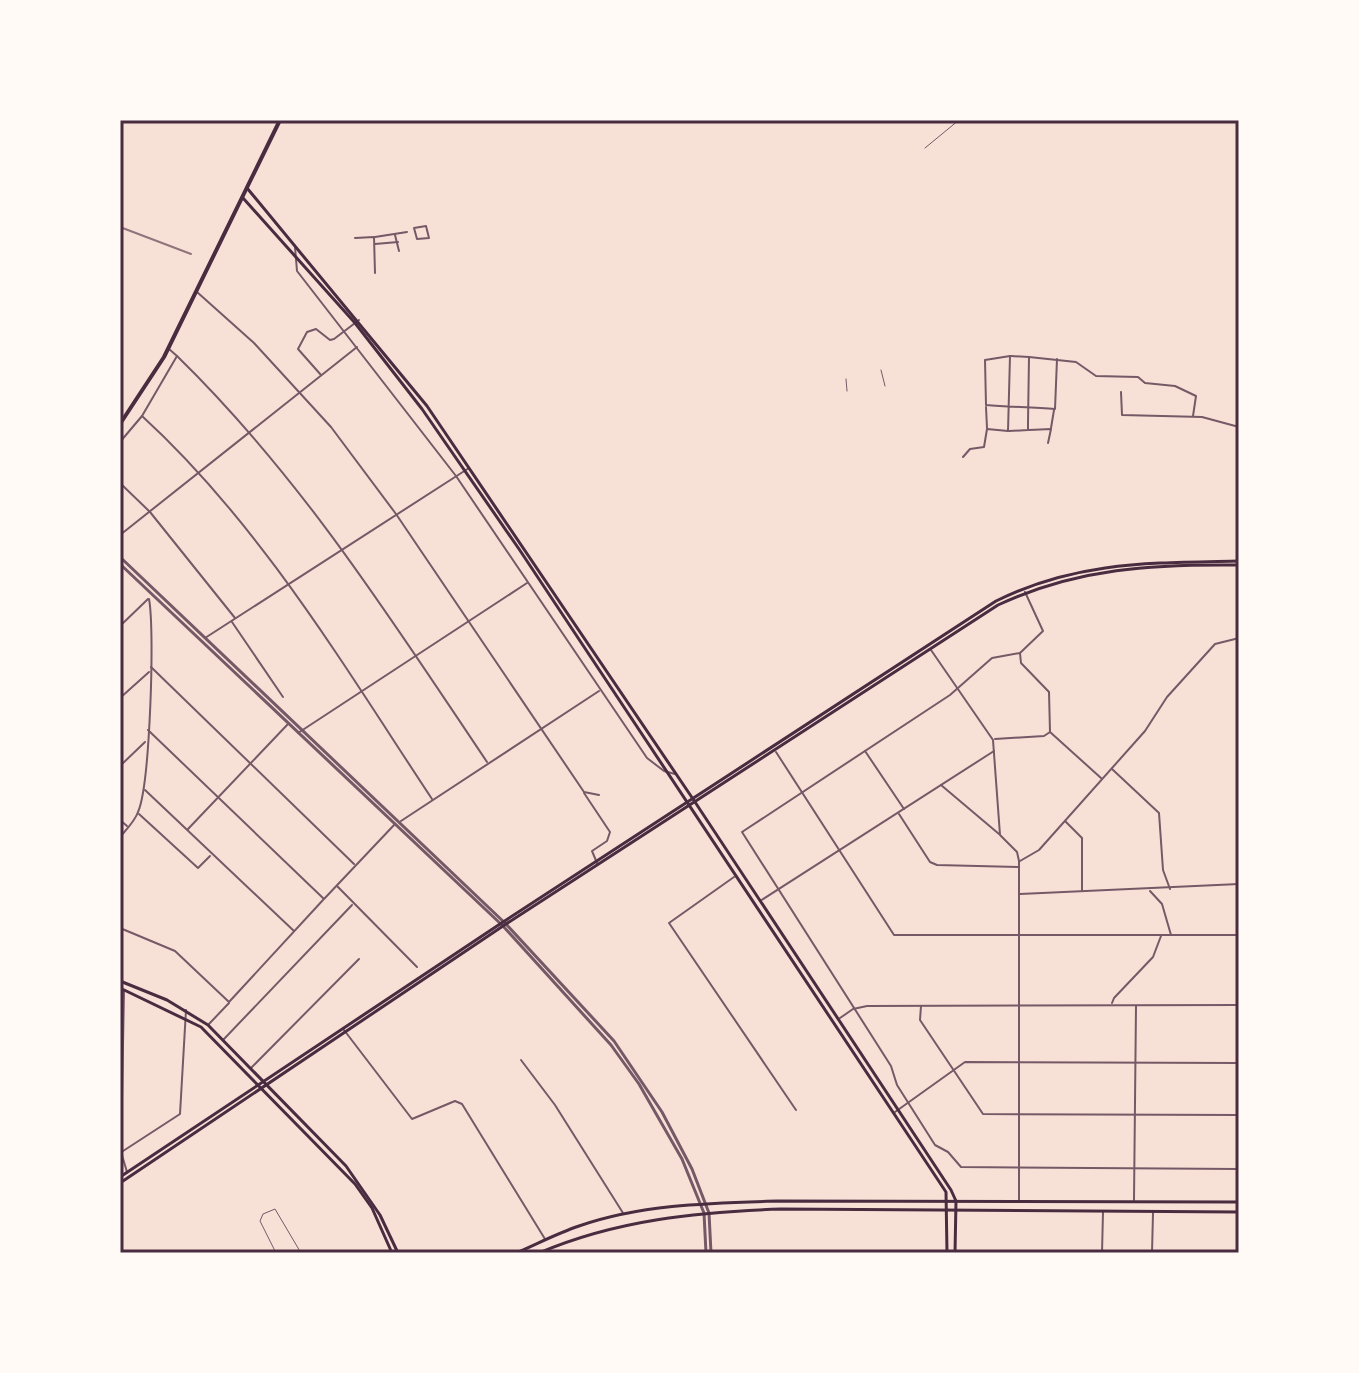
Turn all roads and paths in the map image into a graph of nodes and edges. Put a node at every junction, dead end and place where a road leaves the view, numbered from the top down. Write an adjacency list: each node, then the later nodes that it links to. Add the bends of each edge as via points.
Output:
1 (280, 120): 4 (main road)
2 (959, 120): 3 (lane)
3 (925, 148)
4 (247, 188): 5 (main road); 12 (main road)
5 (243, 198): 14 (main road); 16 (main road)
6 (407, 232): 7 (street)
7 (395, 234): 8 (street); 10 (street)
8 (374, 237): 9 (street); 11 (street)
9 (355, 238)
10 (398, 242): 11 (street); 13 (street)
11 (374, 244): 15 (street)
12 (295, 246): 14 (street); 17 (main road)
13 (399, 251)
14 (295, 252): 17 (main road); 18 (street, via 295,268)
15 (375, 273)
16 (197, 292): 20 (main road); 31 (street)
17 (357, 321): 18 (street); 48 (main road)
18 (345, 331): 19 (street); 26 (street, via 330,340 312,329 298,349)
19 (358, 346): 26 (street); 50 (street)
20 (168, 348): 21 (street); 38 (main road)
21 (177, 356): 36 (street); 43 (street)
22 (1010, 356): 23 (street); 32 (street, via 985,360); 33 (street)
23 (1029, 357): 24 (street); 34 (street)
24 (1057, 359): 35 (street); 37 (street, via 1076,362 1096,376 1138,377 1145,383 1175,386 1196,396)
25 (881, 370): 28 (lane)
26 (322, 376): 31 (street)
27 (846, 379): 29 (lane)
28 (885, 386)
29 (847, 391)
30 (1121, 392): 37 (street, via 1122,415)
31 (303, 393): 43 (street); 53 (street)
32 (986, 405): 33 (street); 40 (street)
33 (1009, 407): 34 (street); 44 (street)
34 (1027, 407): 35 (street); 42 (street)
35 (1055, 409): 41 (street)
36 (142, 416): 45 (street); 49 (street)
37 (1193, 416): 39 (street)
38 (120, 424)
39 (1239, 427)
40 (987, 429): 44 (street); 47 (street, via 984,447 970,449)
41 (1051, 429): 42 (street); 46 (street)
42 (1028, 430): 44 (street)
43 (251, 431): 49 (street); 55 (street)
44 (1008, 431)
45 (120, 442)
46 (1048, 443)
47 (963, 457)
48 (467, 469): 50 (street); 56 (main road)
49 (200, 472): 52 (street); 60 (street)
50 (456, 476): 53 (street); 59 (street)
51 (120, 483): 52 (street)
52 (150, 512): 54 (street); 64 (street)
53 (396, 514): 55 (street); 66 (street)
54 (120, 535)
55 (343, 547): 60 (street); 72 (street)
56 (521, 548): 94 (main road); 95 (main road)
57 (120, 560): 62 (street)
58 (1239, 563): 61 (main road, via 1163,563 1096,571)
59 (528, 582): 66 (street); 76 (street)
60 (289, 585): 64 (street); 77 (street)
61 (1025, 591): 70 (main road); 71 (street, via 1043,631)
62 (155, 593): 63 (street); 69 (street)
63 (149, 599): 67 (street); 73 (street)
64 (235, 619): 65 (street)
65 (231, 621): 69 (street); 78 (street)
66 (468, 622): 72 (street); 81 (street)
67 (120, 626)
68 (1239, 638): 93 (street, via 1215,644)
69 (203, 639): 80 (street)
70 (929, 646): 75 (street); 87 (main road)
71 (1020, 653): 75 (street, via 992,658); 84 (street, via 1021,663 1049,692)
72 (415, 656): 77 (street); 91 (street)
73 (151, 667): 74 (street); 90 (street)
74 (150, 672): 79 (street); 82 (street)
75 (958, 688): 86 (street); 88 (street)
76 (600, 690): 81 (street); 94 (street, via 647,758)
77 (360, 692): 83 (street); 103 (street)
78 (283, 697)
79 (120, 698)
80 (290, 722): 83 (street); 90 (street)
81 (540, 728): 91 (street); 99 (street)
82 (148, 730): 85 (street); 102 (street)
83 (300, 732): 111 (street)
84 (1050, 732): 86 (street); 96 (street)
85 (147, 740): 92 (street); 98 (street)
86 (993, 740): 89 (street)
87 (774, 748): 100 (street); 104 (main road)
88 (864, 749): 100 (street); 106 (street)
89 (996, 751): 97 (street); 114 (street)
90 (250, 763): 102 (street); 120 (street)
91 (488, 763): 103 (street)
92 (120, 766)
93 (1111, 768): 96 (street); 126 (street, via 1159,813 1163,870)
94 (669, 773): 95 (street); 105 (main road)
95 (675, 774): 104 (main road)
96 (1102, 779): 110 (street)
97 (941, 785): 106 (street); 114 (street)
98 (144, 789): 107 (street); 113 (street)
99 (584, 792): 101 (street); 119 (street, via 610,834 592,851)
100 (802, 792): 116 (street); 125 (street, via 742,832)
101 (599, 795)
102 (218, 798): 113 (street); 130 (street)
103 (433, 800): 111 (street)
104 (694, 801): 105 (main road); 122 (main road)
105 (690, 804): 119 (main road); 122 (main road); 133 (main road)
106 (904, 810): 108 (street)
107 (138, 813): 112 (street); 117 (street, via 198,868)
108 (898, 813): 116 (street); 121 (street, via 930,862)
109 (120, 820): 112 (street)
110 (1064, 821): 118 (street, via 1039,850); 128 (street, via 1082,838)
111 (397, 822): 120 (street); 133 (street)
112 (127, 827): 115 (street)
113 (187, 830): 117 (street)
114 (1000, 835): 118 (street)
115 (120, 837)
116 (840, 850): 125 (street); 136 (street, via 894,935)
117 (212, 854): 135 (street)
118 (1019, 861): 121 (street)
119 (597, 863): 133 (main road)
120 (355, 865): 124 (street)
121 (1019, 867): 129 (street)
122 (739, 874): 131 (main road); 166 (street, via 669,923)
123 (1239, 884): 126 (street)
124 (337, 886): 130 (street); 132 (street)
125 (778, 890): 131 (street); 151 (street)
126 (1171, 890): 127 (street)
127 (1149, 891): 128 (street); 137 (street, via 1162,904)
128 (1082, 893): 129 (street)
129 (1019, 894): 136 (street)
130 (324, 899): 135 (street)
131 (758, 902): 142 (main road)
132 (352, 905): 141 (street); 157 (street)
133 (503, 924): 156 (main road); 184 (street, via 614,1041 662,1112)
134 (120, 928): 145 (street, via 175,951)
135 (295, 933): 145 (street)
136 (1019, 935): 139 (street); 146 (street)
137 (1171, 935): 138 (street); 139 (street)
138 (1239, 935)
139 (1161, 936): 148 (street, via 1153,957)
140 (359, 959): 162 (street)
141 (417, 967)
142 (805, 973): 154 (main road); 167 (main road)
143 (120, 981): 152 (main road)
144 (122, 989): 153 (main road); 171 (street)
145 (229, 1002): 155 (street)
146 (1017, 1004): 147 (street); 148 (street); 159 (street)
147 (921, 1005): 151 (street); 163 (street, via 920,1020)
148 (1112, 1005): 149 (street)
149 (1136, 1005): 150 (street); 160 (street)
150 (1239, 1005)
151 (853, 1009): 154 (street); 165 (street)
152 (186, 1010): 153 (street); 155 (main road)
153 (183, 1016): 164 (main road); 171 (street, via 180,1114)
154 (839, 1019): 167 (main road)
155 (208, 1025): 157 (main road)
156 (346, 1031): 164 (main road); 194 (street, via 412,1119 455,1101 462,1104)
157 (223, 1040): 162 (main road)
158 (521, 1060): 192 (street)
159 (1018, 1062): 160 (street); 163 (street, via 965,1062); 168 (street)
160 (1136, 1062): 161 (street); 169 (street)
161 (1239, 1063)
162 (250, 1069): 164 (main road)
163 (954, 1070): 165 (street); 168 (street, via 983,1114)
164 (263, 1086): 175 (main road); 197 (main road, via 355,1184); 198 (main road, via 363,1187)
165 (908, 1102): 167 (street); 172 (street, via 935,1145 961,1167)
166 (796, 1110)
167 (897, 1110): 178 (main road); 179 (main road)
168 (1018, 1114): 169 (street); 172 (street)
169 (1135, 1115): 170 (street); 173 (street)
170 (1239, 1115)
171 (121, 1152): 175 (street)
172 (1017, 1168): 173 (street); 181 (street)
173 (1134, 1168): 174 (street); 182 (street)
174 (1239, 1169)
175 (127, 1175): 176 (main road); 177 (main road)
176 (120, 1177)
177 (120, 1183)
178 (949, 1201): 179 (main road); 184 (main road); 185 (main road)
179 (956, 1201): 180 (main road); 187 (main road)
180 (991, 1201): 181 (main road); 186 (main road)
181 (1019, 1201): 182 (main road)
182 (1134, 1201): 183 (main road)
183 (1239, 1202)
184 (704, 1204): 191 (street); 192 (main road)
185 (949, 1210): 187 (main road); 191 (main road); 202 (main road)
186 (991, 1210): 187 (main road); 188 (main road)
187 (957, 1211): 203 (main road)
188 (1104, 1211): 189 (main road); 204 (street)
189 (1153, 1212): 190 (main road); 205 (street)
190 (1239, 1212)
191 (706, 1213): 193 (main road); 201 (street)
192 (623, 1215): 193 (main road); 194 (main road)
193 (625, 1224): 200 (main road, via 582,1234)
194 (546, 1240): 199 (main road)
195 (276, 1253): 196 (lane, via 260,1221 275,1209)
196 (301, 1253)
197 (392, 1253)
198 (398, 1253)
199 (516, 1253)
200 (539, 1253)
201 (708, 1253)
202 (947, 1253)
203 (955, 1253)
204 (1102, 1253)
205 (1152, 1253)

